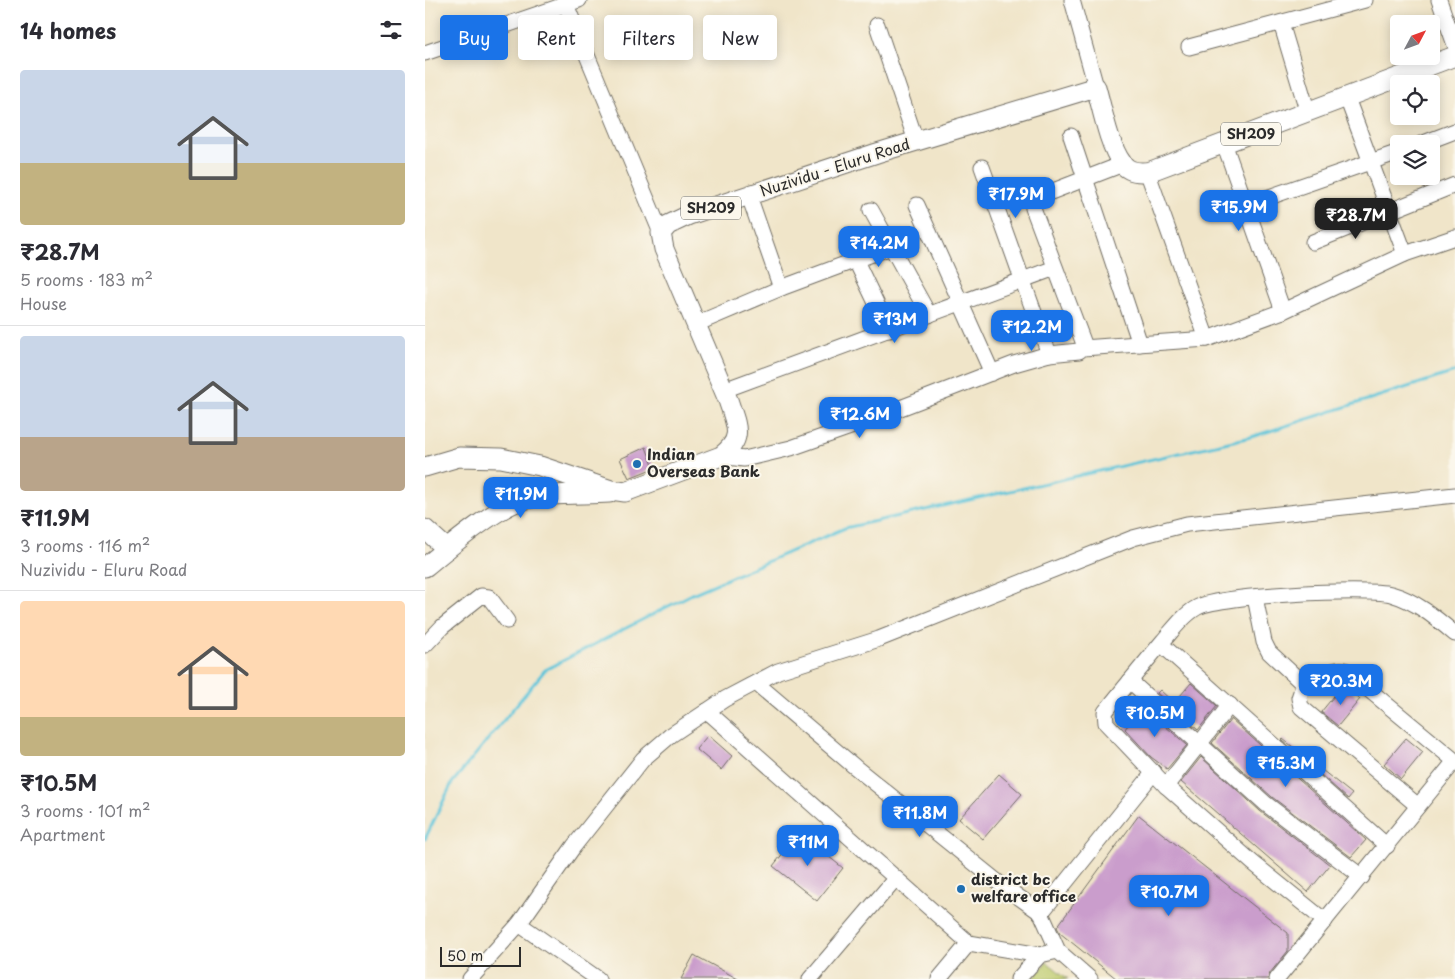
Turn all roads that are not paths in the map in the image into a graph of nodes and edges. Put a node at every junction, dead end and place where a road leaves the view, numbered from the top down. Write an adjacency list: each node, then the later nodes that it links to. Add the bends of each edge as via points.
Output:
1 (1072, 0): 11 (street)
2 (1365, 0): 5 (street)
3 (1439, 0): 7 (street)
4 (570, 1): 9 (street); 31 (street)
5 (1281, 23): 8 (street); 13 (street)
6 (877, 25): 17 (street)
7 (1455, 45)
8 (1189, 47)
9 (425, 53)
10 (1455, 56): 12 (main road, SH209)
11 (1096, 87): 17 (main road, Nuzividu - Eluru Road / SH209); 21 (main road, via 1114,148)
12 (1347, 98): 13 (main road, SH209); 20 (street)
13 (1308, 112): 18 (main road, SH209)
14 (1455, 131): 16 (street)
15 (1071, 136): 24 (street)
16 (1440, 137)
17 (916, 141): 26 (main road, Nuzividu - Eluru Road / SH209)
18 (1224, 143): 23 (main road, SH209); 28 (street)
19 (1390, 155): 20 (street)
20 (1371, 162): 28 (street); 30 (street)
21 (1123, 164): 23 (main road, via 1132,171); 24 (street)
22 (982, 167): 38 (street)
23 (1147, 172): 45 (street)
24 (1084, 178): 37 (street, via 1043,195 1034,203); 46 (street)
25 (1455, 185): 30 (street)
26 (749, 196): 31 (main road, Nuzividu - Eluru Road / SH209, via 689,215 668,225); 39 (street)
27 (917, 204): 40 (street)
28 (1245, 205): 41 (street)
29 (871, 210): 34 (street)
30 (1389, 210): 33 (street); 35 (street)
31 (661, 233): 43 (main road, via 664,249)
32 (1455, 237): 35 (street)
33 (1313, 242)
34 (891, 247): 36 (street); 42 (street)
35 (1405, 254): 41 (street)
36 (856, 261): 39 (street); 44 (street)
37 (1055, 268): 38 (street); 47 (street)
38 (1022, 281): 40 (street); 48 (street)
39 (781, 288): 43 (street)
40 (961, 303): 42 (street); 49 (street)
41 (1283, 311): 45 (street)
42 (929, 315): 44 (street)
43 (696, 324): 50 (main road)
44 (889, 330): 50 (street)
45 (1207, 339): 46 (street)
46 (1140, 344): 47 (street)
47 (1083, 348): 48 (street)
48 (1049, 354): 49 (street)
49 (992, 373): 51 (street, via 791,448 744,459)
50 (724, 390): 51 (main road, via 736,424 737,438 731,448)
51 (720, 456): 53 (main road)
52 (425, 467): 53 (main road, via 459,457 501,458 540,466)
53 (625, 492): 56 (main road, via 519,501)
54 (1455, 495): 64 (street, via 1187,524 1133,538 879,639 778,671)
55 (425, 529): 56 (main road)
56 (447, 549): 57 (main road)
57 (425, 567)
58 (1255, 597): 60 (street, via 1359,592 1391,594 1420,606); 61 (street, via 1198,607); 65 (street, via 1269,652)
59 (507, 621): 62 (street, via 489,597 481,596 442,627)
60 (1455, 634)
61 (1161, 644): 63 (street); 66 (street)
62 (425, 646)
63 (1130, 681): 68 (street); 70 (street, via 1105,712 1105,719)
64 (756, 683): 67 (street); 76 (street, via 999,883)
65 (1304, 683): 69 (street, via 1338,668 1345,670); 72 (street, via 1299,698 1301,707)
66 (1230, 705): 68 (street); 73 (street)
67 (707, 712): 75 (street); 78 (street, via 671,735 643,759 574,846)
68 (1198, 744): 71 (street); 74 (street, via 1266,804)
69 (1455, 761): 72 (street)
70 (1154, 772): 71 (street); 76 (street)
71 (1166, 786): 77 (street)
72 (1418, 806): 73 (street)
73 (1387, 846): 74 (street)
74 (1362, 877): 77 (street)
75 (895, 879): 79 (street); 84 (street)
76 (1041, 912): 80 (street)
77 (1325, 921): 88 (street)
78 (519, 924): 82 (street); 83 (street)
79 (969, 943): 81 (street); 85 (street)
80 (1058, 951): 81 (street); 87 (street)
81 (1040, 955): 86 (street)
82 (470, 979)
83 (598, 979)
84 (810, 979)
85 (939, 979)
86 (1018, 979)
87 (1090, 979)
88 (1277, 979)

